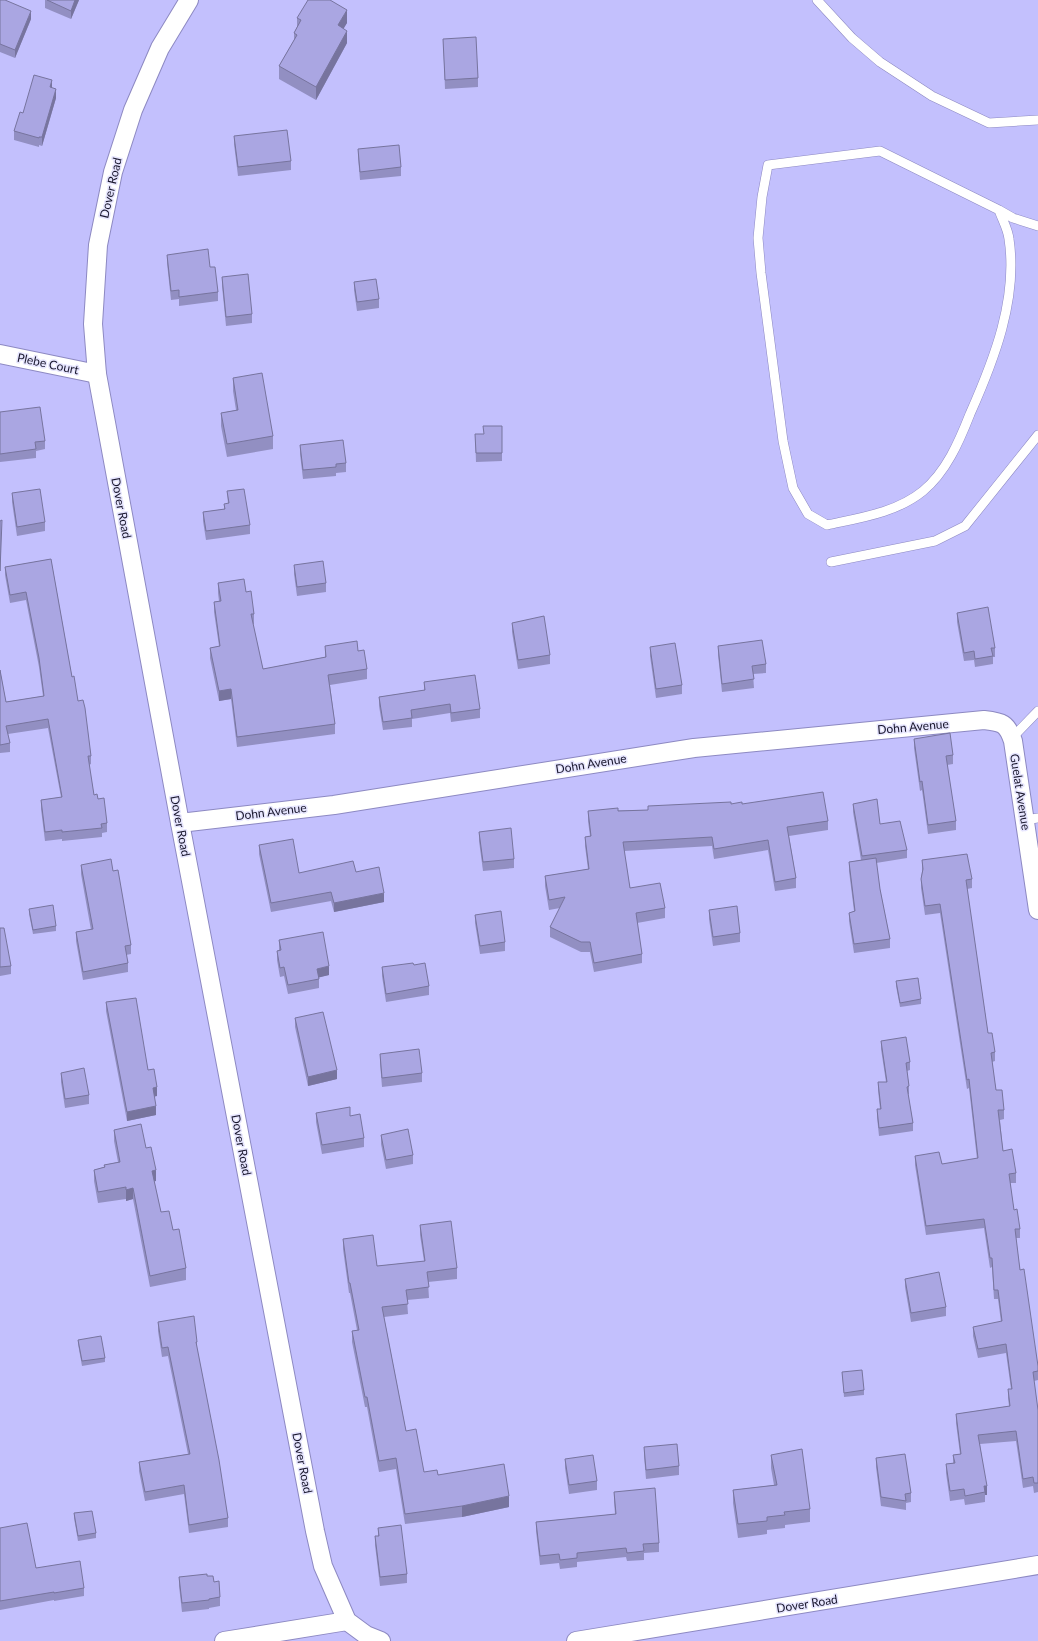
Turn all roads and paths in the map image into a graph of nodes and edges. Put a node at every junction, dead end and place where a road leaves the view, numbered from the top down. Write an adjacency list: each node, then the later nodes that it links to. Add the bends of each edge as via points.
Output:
1 (189, 0): 7 (street, Dover Road, via 160,48 133,110 113,172 98,245 93,324)
2 (817, 0): 3 (lane, via 852,38 880,62 932,96 989,123)
3 (1038, 120)
4 (998, 210): 4 (lane, via 880,151 768,165 758,238 782,440 793,488 808,514 827,526 875,515 902,504 923,491 954,451 984,382 1004,318 1011,277 1009,237); 5 (lane)
5 (1038, 226)
6 (0, 354): 7 (street, Plebe Court)
7 (97, 374): 13 (street, Dover Road)
8 (1038, 435): 9 (lane, via 966,526 934,541)
9 (831, 562)
10 (1038, 711): 11 (lane)
11 (1008, 731): 12 (street, Guelat Avenue); 13 (street, Dohn Avenue, via 997,721 984,720 694,748 334,805)
12 (1031, 819): 14 (street, Guelat Avenue)
13 (180, 823): 16 (street, Dover Road, via 315,1532 323,1566)
14 (1038, 910)
15 (1038, 1565): 17 (street, Dover Road)
16 (350, 1629): 18 (street); 19 (street)
17 (651, 1635): 20 (street, Dover Road)
18 (224, 1641)
19 (381, 1641)
20 (576, 1641)

